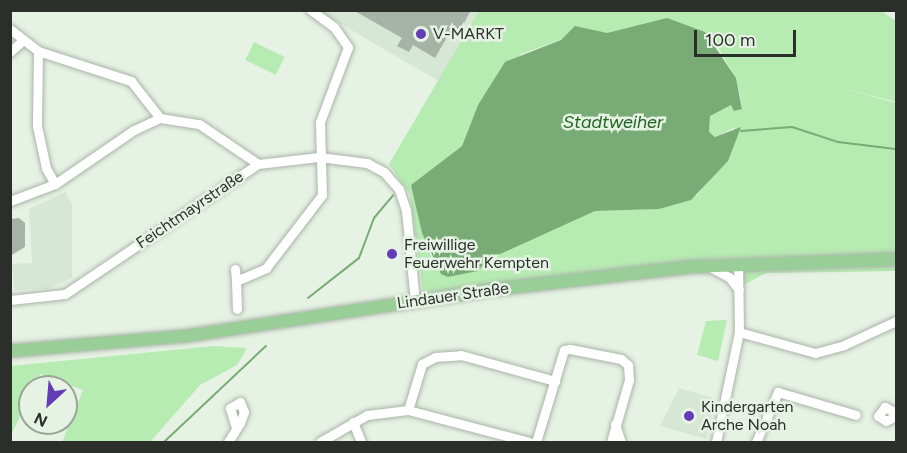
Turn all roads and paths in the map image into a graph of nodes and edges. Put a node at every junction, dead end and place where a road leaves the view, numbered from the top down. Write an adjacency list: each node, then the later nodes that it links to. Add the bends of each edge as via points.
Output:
1 (311, 10): 7 (street, via 334,27 348,47 320,122)
2 (10, 29): 3 (street)
3 (22, 41): 4 (street); 5 (street)
4 (38, 51): 6 (street, via 131,81); 9 (street, via 37,126 46,168)
5 (10, 52)
6 (160, 118): 8 (street, via 199,124); 9 (street, via 134,130)
7 (319, 157): 8 (street, Feichtmayrstraße); 15 (street, via 320,202 301,219 267,268); 18 (street, Feichtmayrstraße, via 367,163 384,172 400,193)
8 (258, 164): 17 (street, Feichtmayrstraße, via 65,294)
9 (55, 184): 10 (street)
10 (10, 201)
11 (897, 259): 12 (main road, Lindauer Straße)
12 (738, 264): 13 (main road, Lindauer Straße); 16 (street)
13 (707, 266): 16 (street, via 729,277); 18 (main road, Lindauer Straße)
14 (235, 269): 15 (street)
15 (236, 281): 19 (street)
16 (739, 290): 21 (street)
17 (10, 300)
18 (415, 301): 22 (main road, Lindauer Straße, via 186,336)
19 (237, 309)
20 (897, 321): 21 (street, via 844,345 815,353)
21 (739, 332): 35 (street)
22 (10, 351)
23 (555, 381): 24 (street, via 461,355 435,357 422,364); 27 (street, via 564,350 621,359 630,375); 32 (street)
24 (408, 410): 26 (street, via 367,414); 32 (street)
25 (856, 415): 36 (street, via 777,392)
26 (353, 422): 30 (street); 31 (street)
27 (615, 424): 33 (street); 34 (street)
28 (236, 428): 29 (street)
29 (228, 442)
30 (320, 442)
31 (361, 442)
32 (534, 442)
33 (610, 442)
34 (621, 442)
35 (716, 442)
36 (756, 442)

